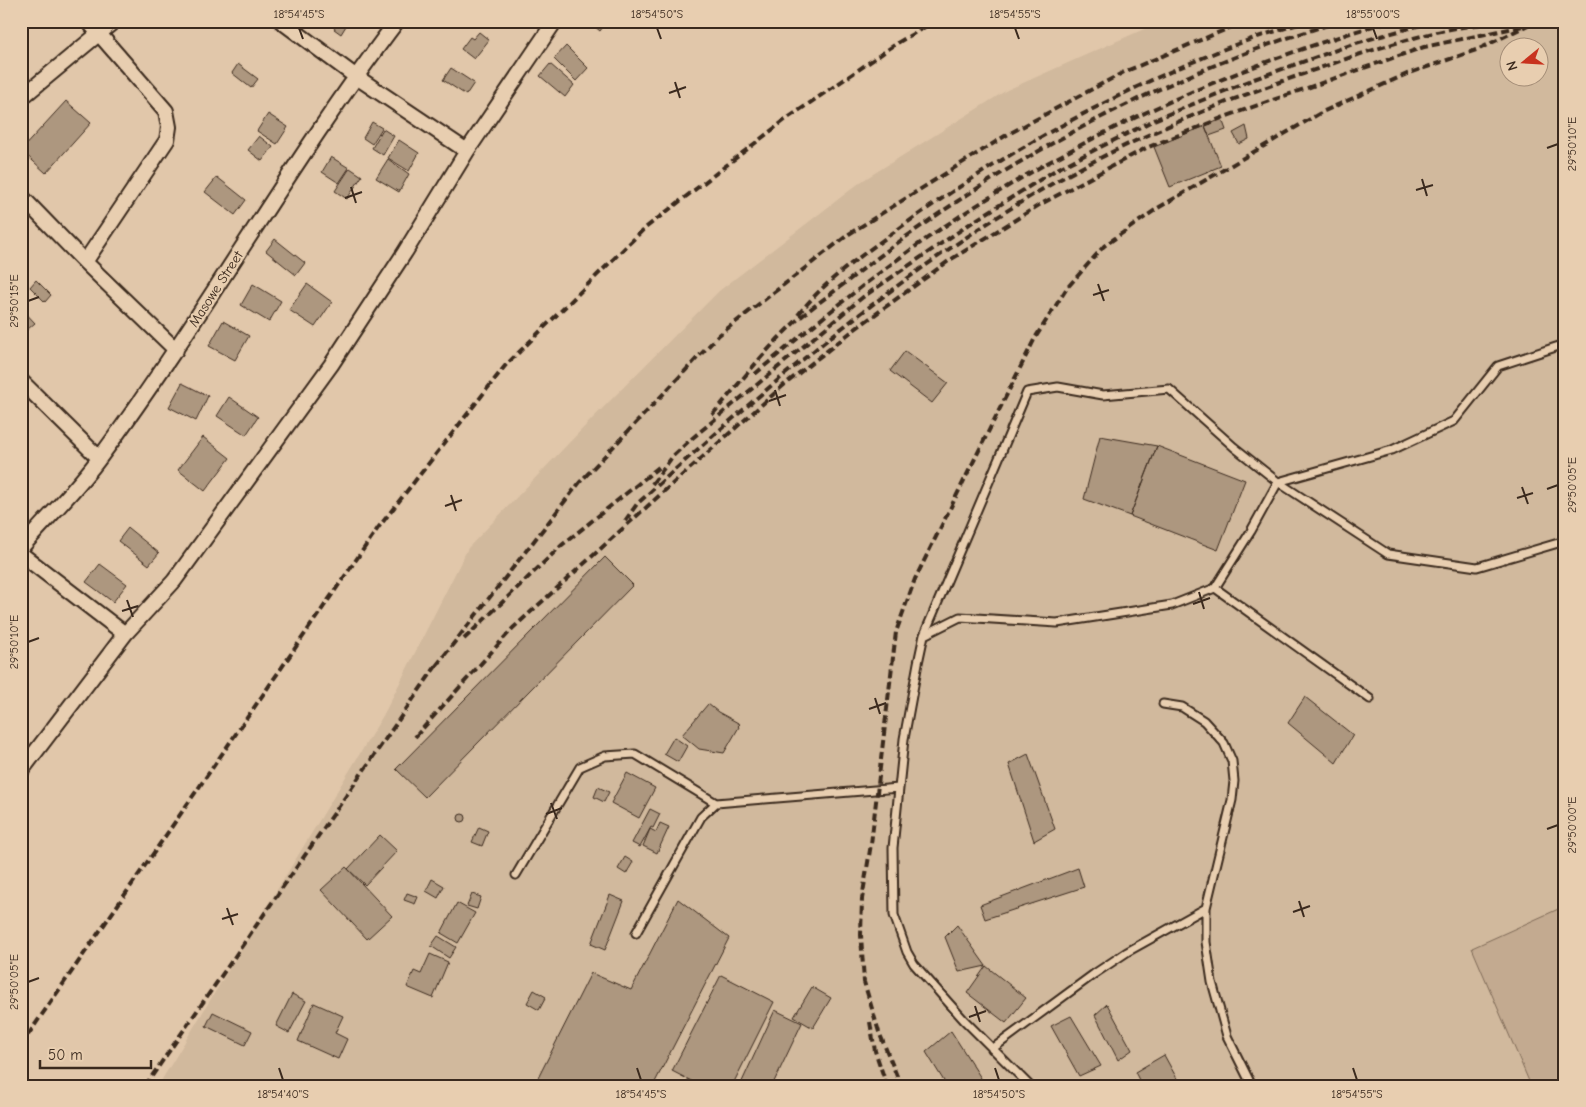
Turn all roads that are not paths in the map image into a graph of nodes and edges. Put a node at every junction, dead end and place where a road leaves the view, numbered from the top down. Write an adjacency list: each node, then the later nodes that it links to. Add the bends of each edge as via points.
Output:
1 (88, 21): 6 (street)
2 (114, 21): 6 (street)
3 (281, 21): 7 (street)
4 (397, 21): 7 (street, Masowe Street)
5 (555, 21): 9 (street)
6 (99, 34): 8 (street); 11 (street, via 166,111 169,127 167,140)
7 (355, 76): 9 (street); 13 (street, Masowe Street)
8 (21, 98)
9 (467, 151): 21 (street, via 332,365 174,581)
10 (21, 196): 11 (street)
11 (85, 262): 13 (street)
12 (1565, 344): 16 (lane, via 1498,366 1454,421 1392,450)
13 (176, 350): 15 (street, Masowe Street)
14 (21, 381): 15 (street)
15 (99, 458): 18 (street, Masowe Street)
16 (1278, 482): 17 (lane, via 1388,554 1477,566); 20 (lane); 22 (lane, via 1169,389 1103,395 1058,387 1027,392)
17 (1565, 541)
18 (21, 548)
19 (21, 554): 21 (street)
20 (1214, 588): 22 (lane, via 1172,605 1057,623 960,616); 23 (lane)
21 (125, 634): 25 (street)
22 (924, 635): 26 (lane, via 904,739)
23 (1370, 700)
24 (1163, 704): 29 (lane, via 1182,708 1204,721 1224,743 1232,761 1232,800)
25 (21, 771)
26 (899, 788): 27 (lane); 31 (lane, via 892,894 900,934 914,964)
27 (716, 803): 28 (lane, via 635,754 605,756 580,767); 30 (lane, via 701,817)
28 (516, 875)
29 (1206, 908): 31 (lane, via 1127,952); 33 (lane, via 1206,942 1212,982 1227,1036)
30 (636, 933)
31 (992, 1049): 32 (lane)
32 (1030, 1086)
33 (1252, 1086)

